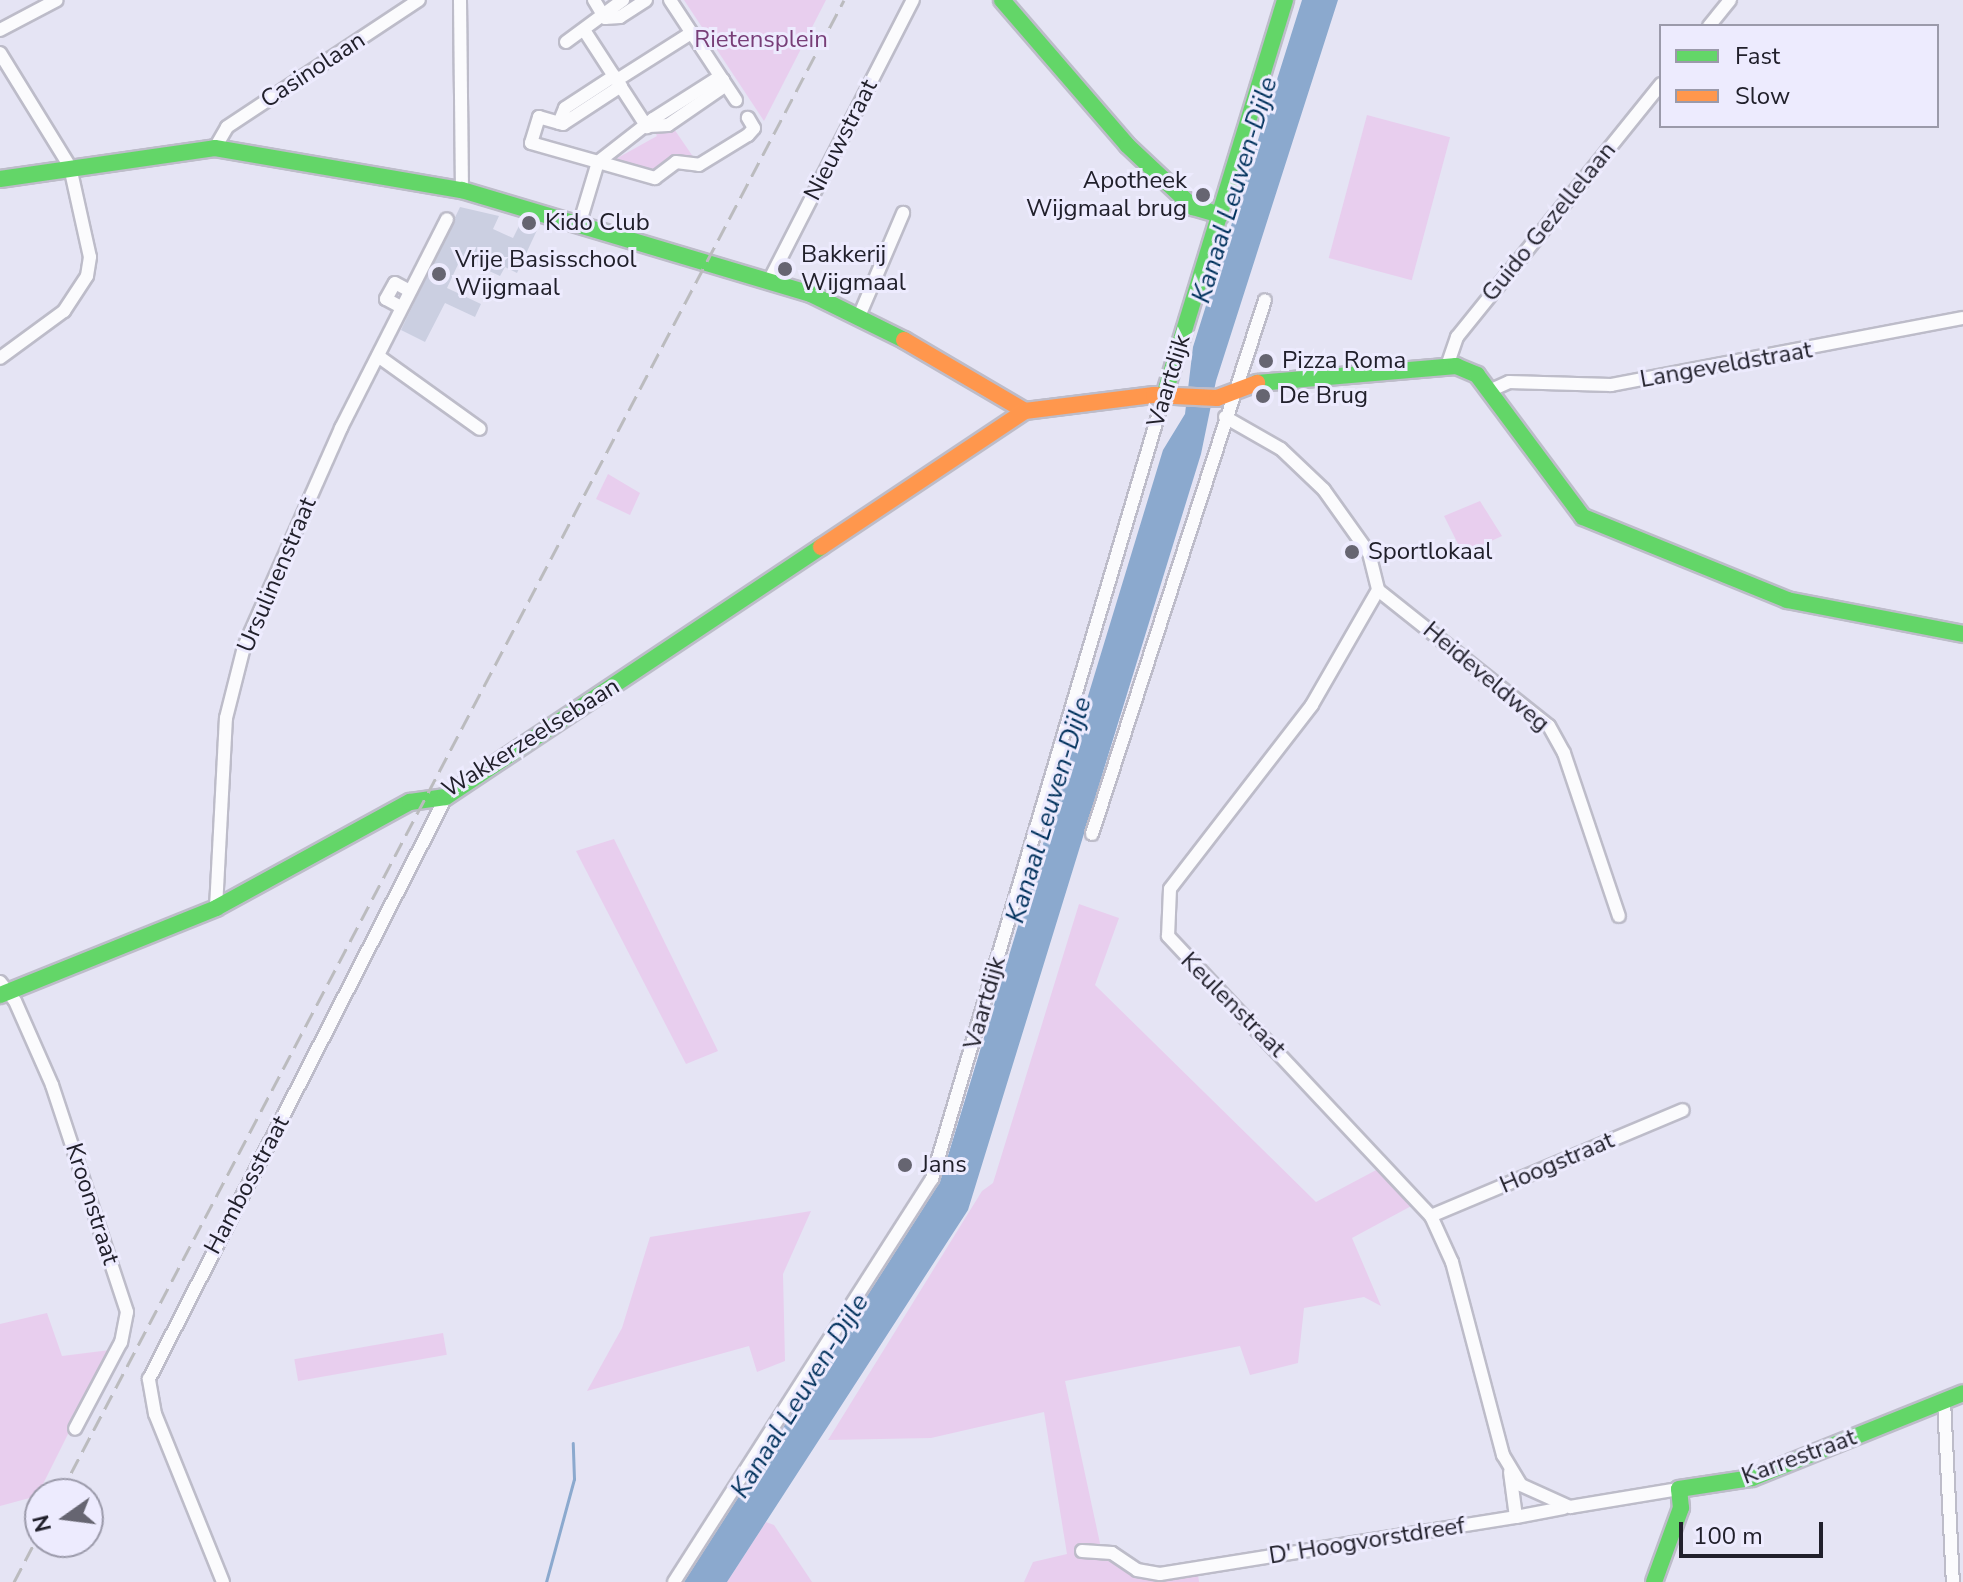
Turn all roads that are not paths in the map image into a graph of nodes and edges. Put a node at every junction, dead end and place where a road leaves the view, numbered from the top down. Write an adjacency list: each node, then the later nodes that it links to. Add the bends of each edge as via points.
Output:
1 (57, 0): 14 (street)
2 (419, 0): 25 (street, Casinolaan, via 227,127)
3 (460, 0): 29 (street)
4 (594, 0): 12 (street)
5 (623, 0): 12 (street)
6 (646, 0): 12 (street, via 620,17)
7 (670, 0): 16 (street)
8 (913, 0): 34 (street, Nieuwstraat)
9 (1002, 0): 31 (street, via 1127,145 1193,207)
10 (1285, 0): 31 (street, Vaartdijk)
11 (1730, 0): 13 (street)
12 (605, 18): 15 (street)
13 (1711, 24)
14 (0, 30)
15 (584, 30): 17 (street); 20 (street)
16 (691, 33): 19 (street); 20 (street)
17 (566, 42)
18 (0, 53): 27 (street)
19 (723, 80): 22 (street); 24 (street, via 716,79)
20 (617, 81): 24 (street); 26 (street, via 559,123 539,117 531,143)
21 (1659, 86): 40 (street, Guido Gezellelaan, via 1457,337)
22 (736, 100)
23 (748, 118): 26 (street, via 754,128 748,135 699,165 676,162 655,178)
24 (648, 126): 26 (street)
25 (215, 148): 27 (street); 29 (street)
26 (598, 162): 33 (street)
27 (70, 167): 28 (street); 39 (street, via 88,234 87,276 64,311)
28 (0, 179)
29 (462, 190): 33 (street)
30 (903, 213): 36 (street)
31 (1221, 215): 42 (street, Vaartdijk)
32 (447, 219): 38 (street, Ursulinenstraat, via 410,291 395,283 386,299 401,307)
33 (580, 222): 34 (street)
34 (769, 281): 36 (street)
35 (1265, 300): 43 (street)
36 (860, 314): 44 (street)
37 (1963, 318): 41 (street, Langeveldstraat, via 1647,379 1586,386 1509,382)
38 (378, 356): 46 (street); 51 (street, Ursulinenstraat, via 244,647 226,718)
39 (0, 358)
40 (1447, 366): 41 (street, via 1477,375); 43 (street, via 1265,380)
41 (1489, 391): 48 (street, via 1583,517 1787,600)
42 (1172, 396): 43 (street); 44 (street); 65 (street, Vaartdijk, via 932,1179)
43 (1225, 396): 45 (street)
44 (1025, 411): 49 (street, Wakkerzeelsebaan)
45 (1225, 417): 47 (street, via 1281,449 1324,490 1369,553); 50 (street)
46 (480, 429)
47 (1378, 590): 52 (street, Heideveldweg, via 1557,737); 55 (street, Keulenstraat, via 1312,705 1170,889 1164,922 1180,953)
48 (1963, 634)
49 (446, 797): 51 (street, Wakkerzeelsebaan, via 410,802); 64 (street, Hambosstraat, via 149,1379 155,1414)
50 (1092, 834)
51 (216, 908): 53 (street, Wakkerzeelsebaan)
52 (1619, 916)
53 (3, 990): 58 (street, Kroonstraat, via 52,1085 127,1312 121,1342)
54 (1683, 1110): 55 (street, Hoogstraat)
55 (1431, 1216): 59 (street, Keulenstraat, via 1452,1262)
56 (1963, 1393): 57 (street, Karrestraat)
57 (1944, 1401): 60 (street, Karrestraat, via 1752,1478); 67 (street)
58 (75, 1429)
59 (1510, 1470): 61 (street, via 1545,1501); 62 (street, Keulenstraat)
60 (1679, 1489): 61 (street); 66 (street, via 1681,1508)
61 (1570, 1507): 62 (street)
62 (1516, 1517): 63 (street, D' Hoogvorstdreef, via 1160,1574 1145,1573 1104,1551)
63 (1082, 1551)
64 (223, 1582)
65 (674, 1582)
66 (1654, 1582)
67 (1953, 1582)

